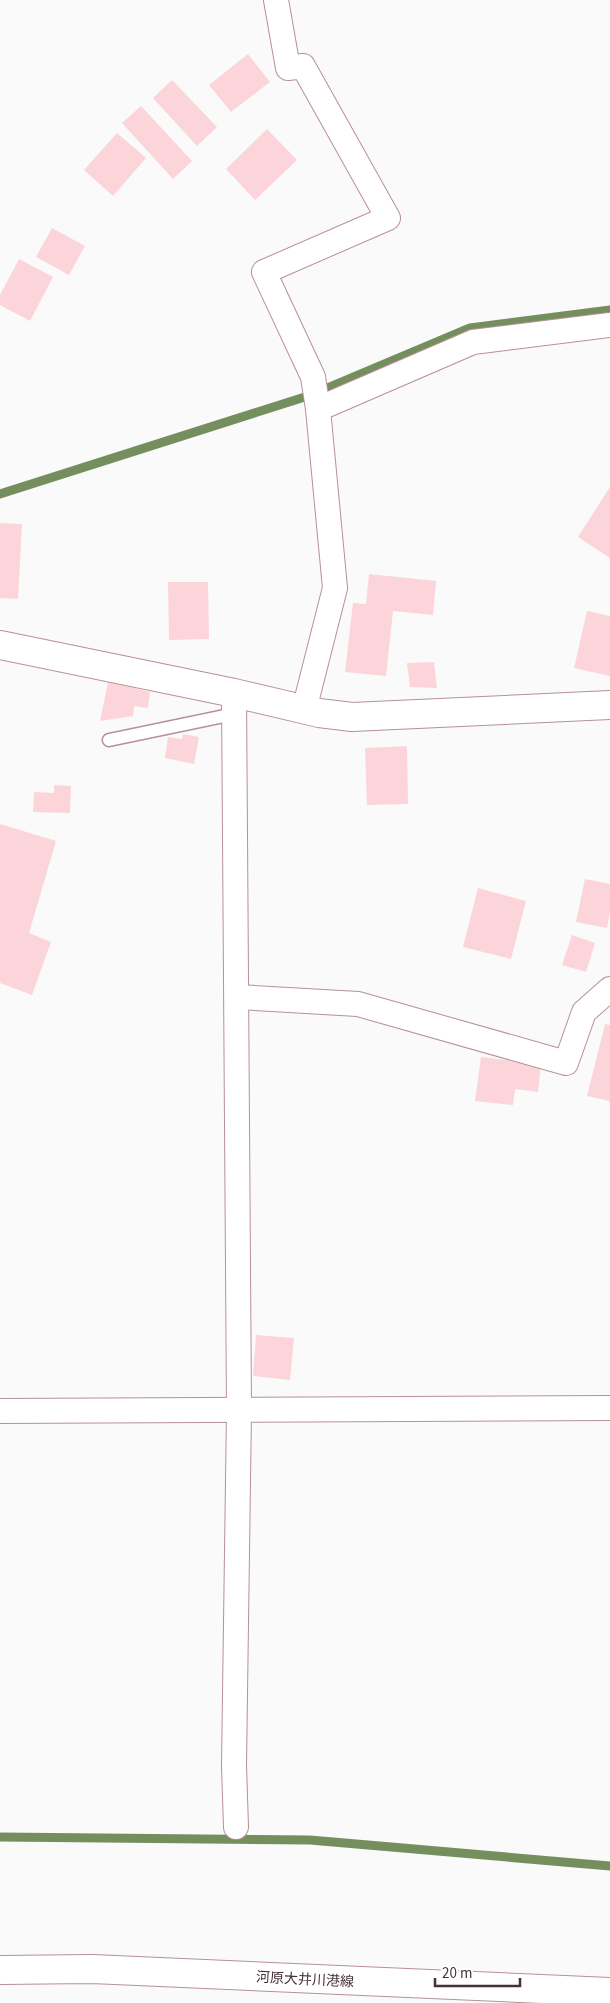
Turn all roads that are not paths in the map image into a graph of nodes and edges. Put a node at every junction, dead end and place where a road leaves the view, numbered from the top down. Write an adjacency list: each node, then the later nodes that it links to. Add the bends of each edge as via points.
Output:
1 (276, 0): 3 (street, via 288,68 304,66 388,218 264,272 313,377)
2 (610, 325): 3 (street, via 473,342)
3 (318, 408): 7 (street, via 335,588)
4 (0, 646): 5 (street)
5 (234, 703): 7 (street); 8 (lane); 10 (street)
6 (610, 706): 7 (street, via 352,717)
7 (304, 710)
8 (109, 740)
9 (610, 989): 10 (street, via 584,1012 566,1063 358,1004)
10 (237, 997): 12 (street)
11 (610, 1408): 12 (street)
12 (239, 1410): 13 (street); 14 (street)
13 (0, 1411)
14 (236, 1827)
15 (0, 1970): 16 (street, 河原大井川港線, via 92,1970)
16 (610, 1992)

